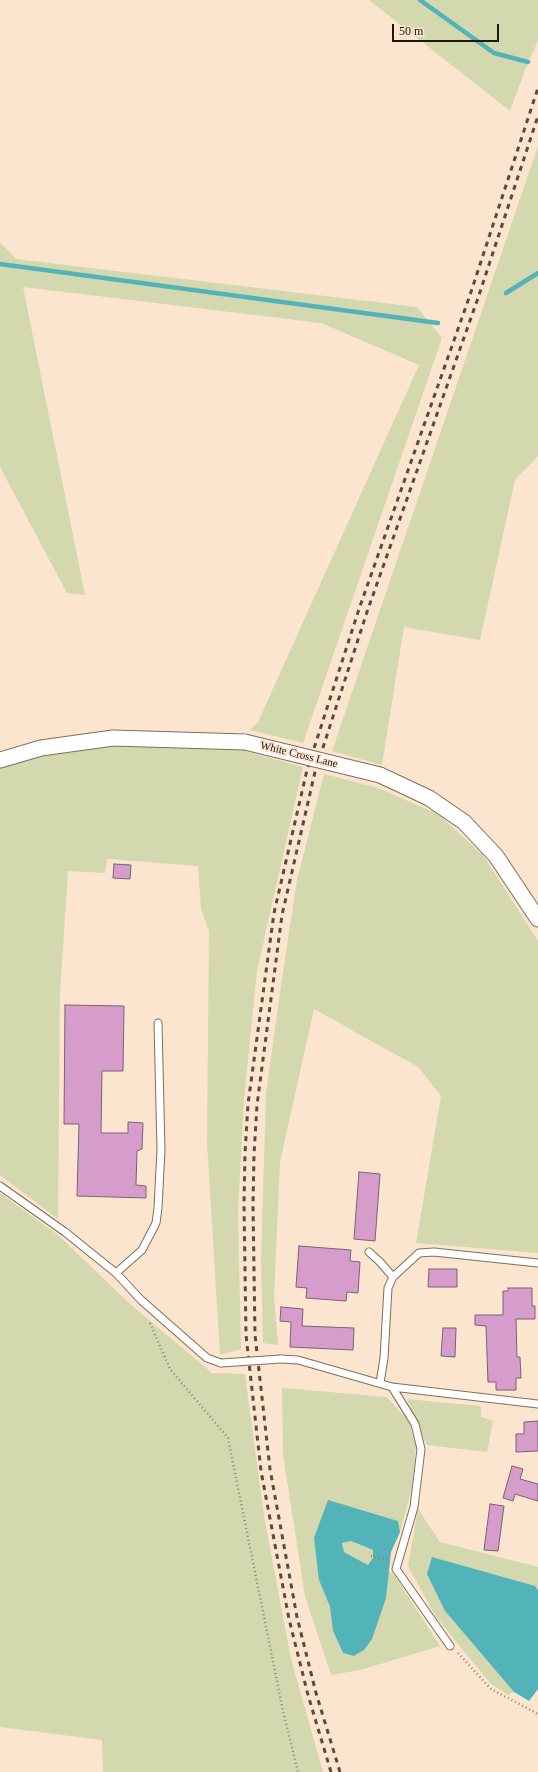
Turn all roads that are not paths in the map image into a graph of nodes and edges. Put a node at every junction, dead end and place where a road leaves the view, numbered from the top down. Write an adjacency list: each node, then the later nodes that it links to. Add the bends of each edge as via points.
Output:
1 (0, 760): 2 (street, White Cross Lane, bridge, via 49,747 113,738 245,742 380,776 430,798 464,822 496,856)
2 (538, 919)
3 (158, 1023): 7 (lane, via 161,1150 156,1223 142,1250)
4 (0, 1186): 7 (lane, via 65,1232)
5 (369, 1252): 8 (lane)
6 (538, 1263): 8 (lane, via 434,1252 419,1253)
7 (116, 1274): 9 (lane, bridge, via 141,1300 207,1358 221,1362 282,1358 298,1360)
8 (393, 1277): 9 (lane, via 388,1288)
9 (380, 1383): 10 (lane)
10 (392, 1387): 11 (lane); 12 (lane, via 415,1424 422,1449 414,1507 396,1569)
11 (538, 1404)
12 (450, 1646)

